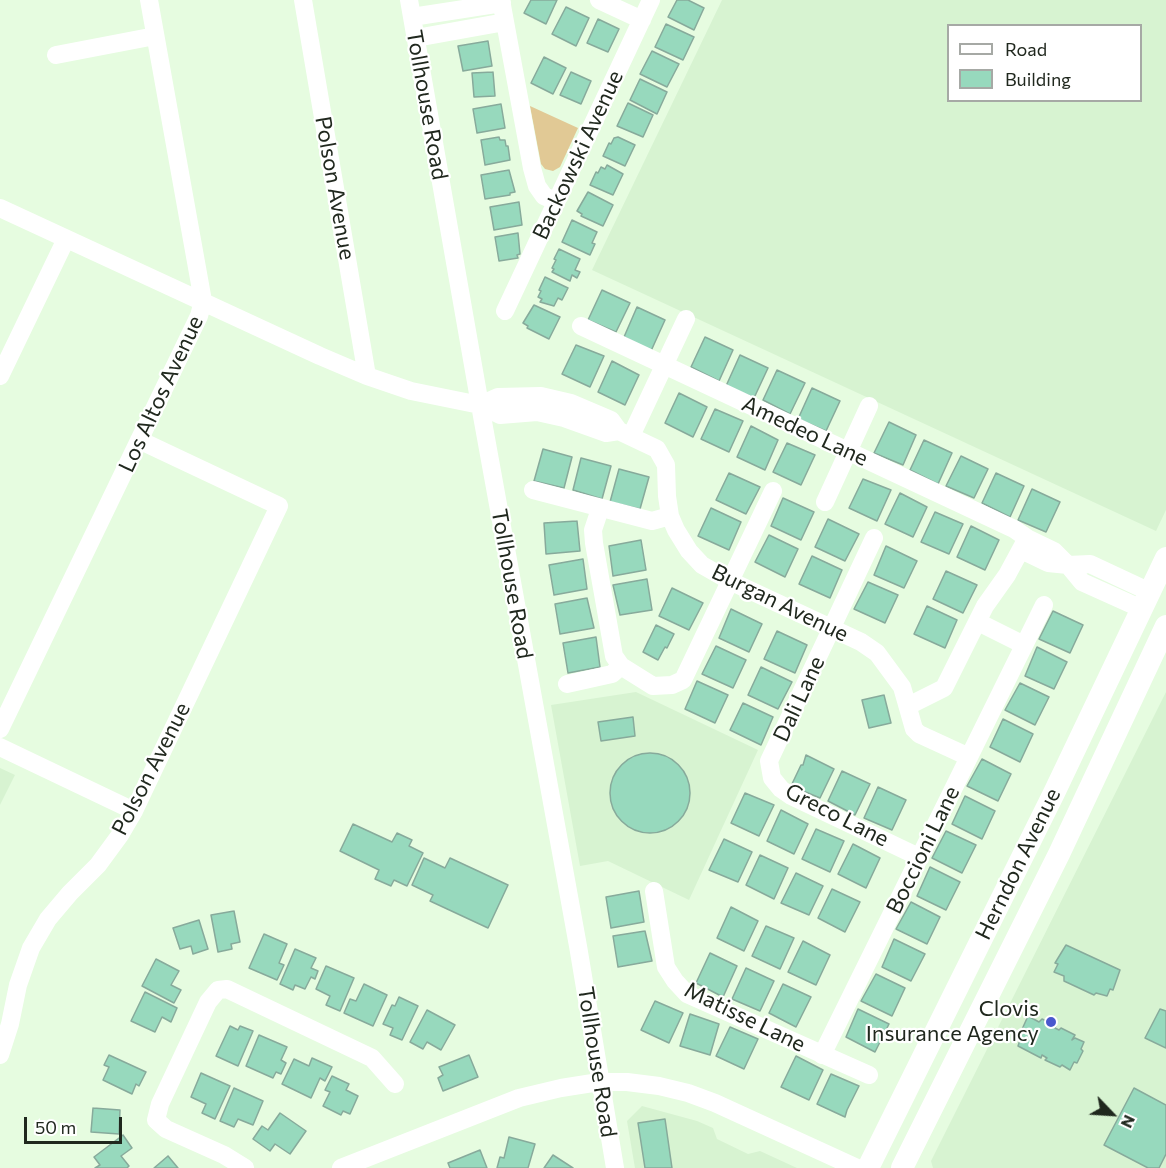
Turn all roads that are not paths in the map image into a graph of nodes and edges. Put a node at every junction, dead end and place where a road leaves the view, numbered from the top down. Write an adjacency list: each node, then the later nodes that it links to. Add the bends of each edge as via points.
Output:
1 (149, 0): 9 (street, Los Altos Avenue)
2 (303, 0): 21 (street, Polson Avenue)
3 (598, 0): 7 (street)
4 (651, 0): 7 (street, Backowski Avenue)
5 (502, 2): 6 (street); 8 (street)
6 (410, 8): 10 (street, Tollhouse Road)
7 (642, 20): 12 (street, Backowski Avenue)
8 (505, 22): 10 (street); 12 (street, via 537,186 544,196)
9 (155, 36): 11 (street); 15 (street, Los Altos Avenue)
10 (416, 38): 22 (street, Tollhouse Road)
11 (56, 55)
12 (555, 201): 16 (street, Backowski Avenue)
13 (0, 208): 14 (street, Burgan Avenue)
14 (66, 239): 15 (street, Burgan Avenue); 20 (street)
15 (203, 302): 21 (street, Burgan Avenue); 25 (street, Los Altos Avenue)
16 (505, 310)
17 (686, 319): 19 (street)
18 (581, 326): 19 (street, Amedeo Lane)
19 (664, 365): 24 (street); 26 (street, Amedeo Lane)
20 (0, 376)
21 (367, 376): 22 (street, Burgan Avenue, via 411,391)
22 (480, 405): 24 (street, Burgan Avenue, via 500,415 537,412 611,420); 56 (street, Tollhouse Road)
23 (869, 406): 26 (street)
24 (625, 434): 31 (street, Burgan Avenue, via 657,449 666,465)
25 (139, 440): 45 (street, Los Altos Avenue); 49 (street, Polson Avenue, via 279,506)
26 (848, 451): 29 (street); 33 (street, Amedeo Lane, via 1014,529)
27 (533, 490): 30 (street)
28 (773, 491): 35 (street)
29 (825, 502)
30 (600, 509): 31 (street, via 652,521); 42 (street, via 593,530 594,543 614,656)
31 (670, 516): 35 (street, Burgan Avenue, via 689,551 702,565)
32 (874, 538): 40 (street, Dali Lane)
33 (1024, 544): 36 (street, Amedeo Lane, via 1054,551 1068,565 1090,564); 38 (street)
34 (1166, 558): 36 (main road, Herndon Avenue)
35 (730, 581): 40 (street, Burgan Avenue); 42 (street, via 683,680 653,686)
36 (1146, 601): 50 (main road, via 1155,600 1155,620 1108,718); 62 (main road, Herndon Avenue)
37 (1044, 605): 41 (street, Boccioni Lane)
38 (978, 621): 41 (street); 44 (street, via 944,688)
39 (1166, 626): 50 (main road, Herndon Avenue)
40 (832, 629): 44 (street, Burgan Avenue, via 877,653 902,687); 48 (street, Dali Lane)
41 (1024, 645): 47 (street, Boccioni Lane)
42 (621, 666): 43 (street, via 612,674)
43 (567, 684)
44 (908, 706): 47 (street, Burgan Avenue, via 919,734)
45 (0, 729)
46 (0, 747): 49 (street)
47 (969, 757): 51 (street, Boccioni Lane)
48 (769, 762): 51 (street, Greco Lane, via 772,778 791,796)
49 (134, 811): 53 (street, Polson Avenue, via 104,858 48,919 31,948)
50 (1078, 815): 63 (main road, Herndon Avenue)
51 (919, 857): 54 (street, Boccioni Lane)
52 (654, 891): 54 (street, Matisse Lane, via 666,967 687,994)
53 (0, 1055)
54 (822, 1055): 55 (street, Matisse Lane)
55 (868, 1076)
56 (599, 1082): 59 (street, via 519,1098); 60 (street, Tollhouse Road); 61 (street, via 659,1086 688,1094)
57 (395, 1084): 58 (street, via 372,1058 227,989 218,990 203,1012 156,1120 166,1129)
58 (245, 1168)
59 (341, 1168)
60 (615, 1168)
61 (856, 1168)
62 (868, 1168)
63 (902, 1168)

